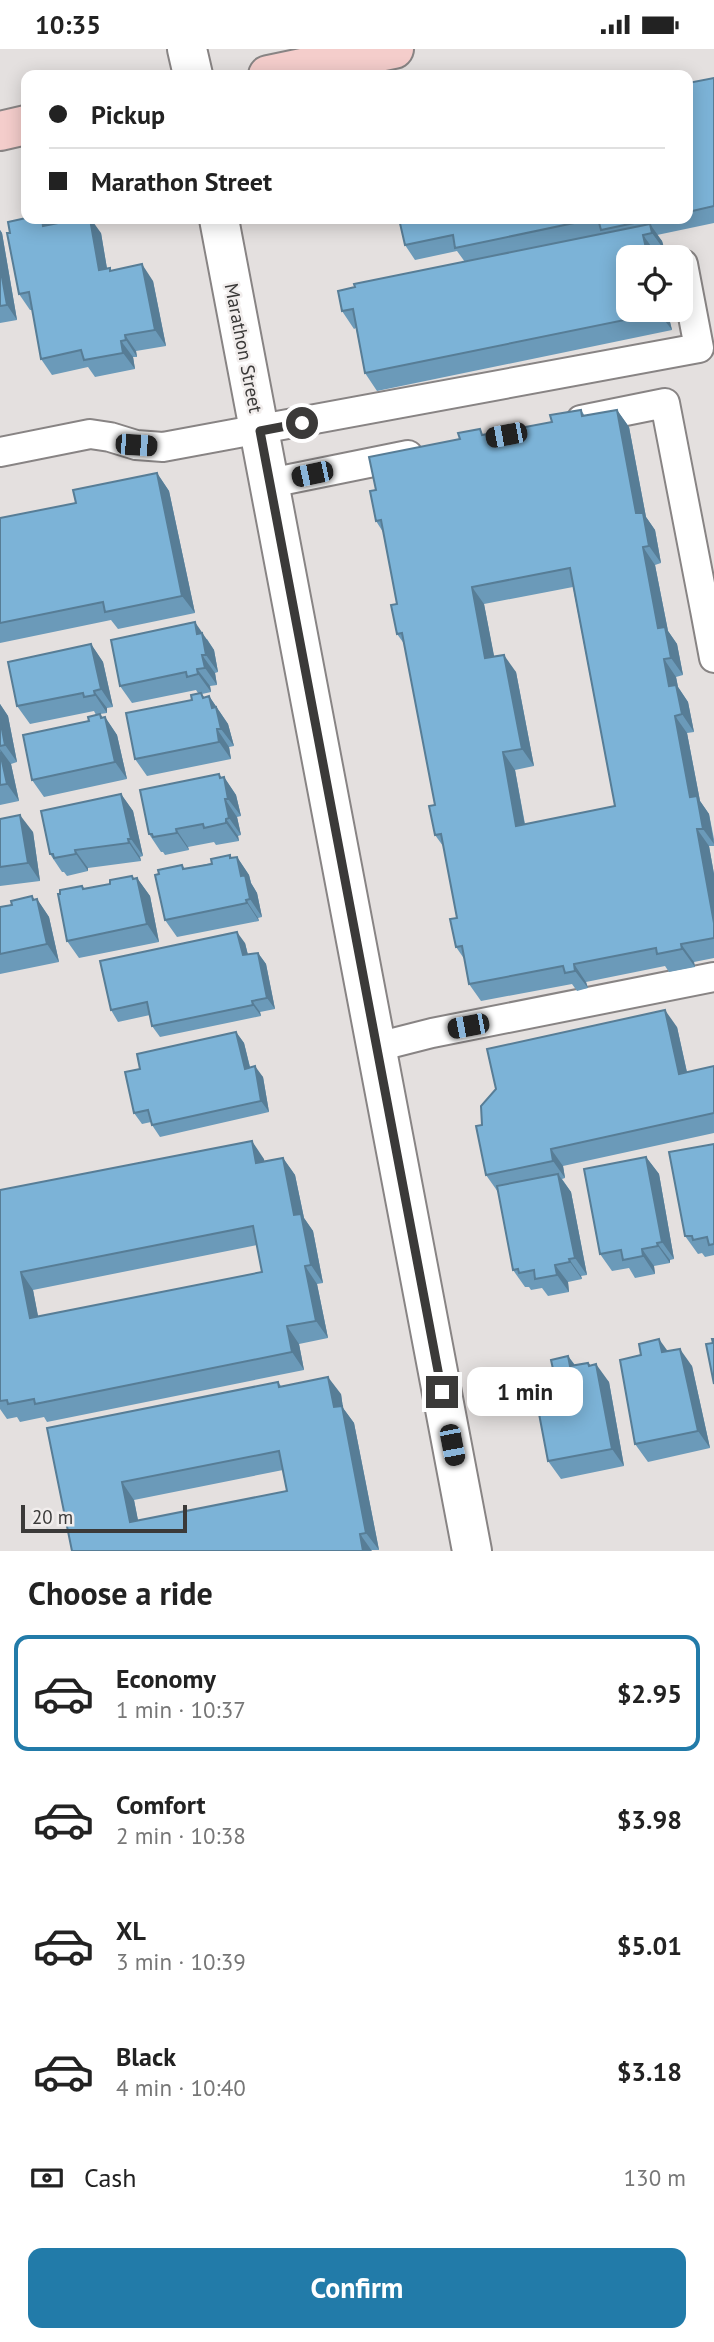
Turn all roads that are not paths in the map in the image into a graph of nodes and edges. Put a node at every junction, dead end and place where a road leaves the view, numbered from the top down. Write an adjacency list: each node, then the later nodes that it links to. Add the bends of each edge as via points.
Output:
1 (187, 49): 3 (street)
2 (394, 49): 4 (main road)
3 (192, 70)
4 (292, 70)
5 (21, 126): 6 (main road)
6 (0, 131)
7 (220, 224): 10 (street, Marathon Street)
8 (693, 316): 10 (lane, via 699,348)
9 (559, 424): 14 (lane, via 665,403)
10 (260, 431): 12 (lane, via 163,447 90,434); 13 (street, Marathon Street)
11 (427, 451): 13 (lane)
12 (0, 452)
13 (270, 483): 17 (street, Marathon Street)
14 (710, 609): 15 (lane)
15 (714, 658)
16 (714, 977): 17 (lane)
17 (377, 1047): 18 (street, Marathon Street)
18 (472, 1551)

